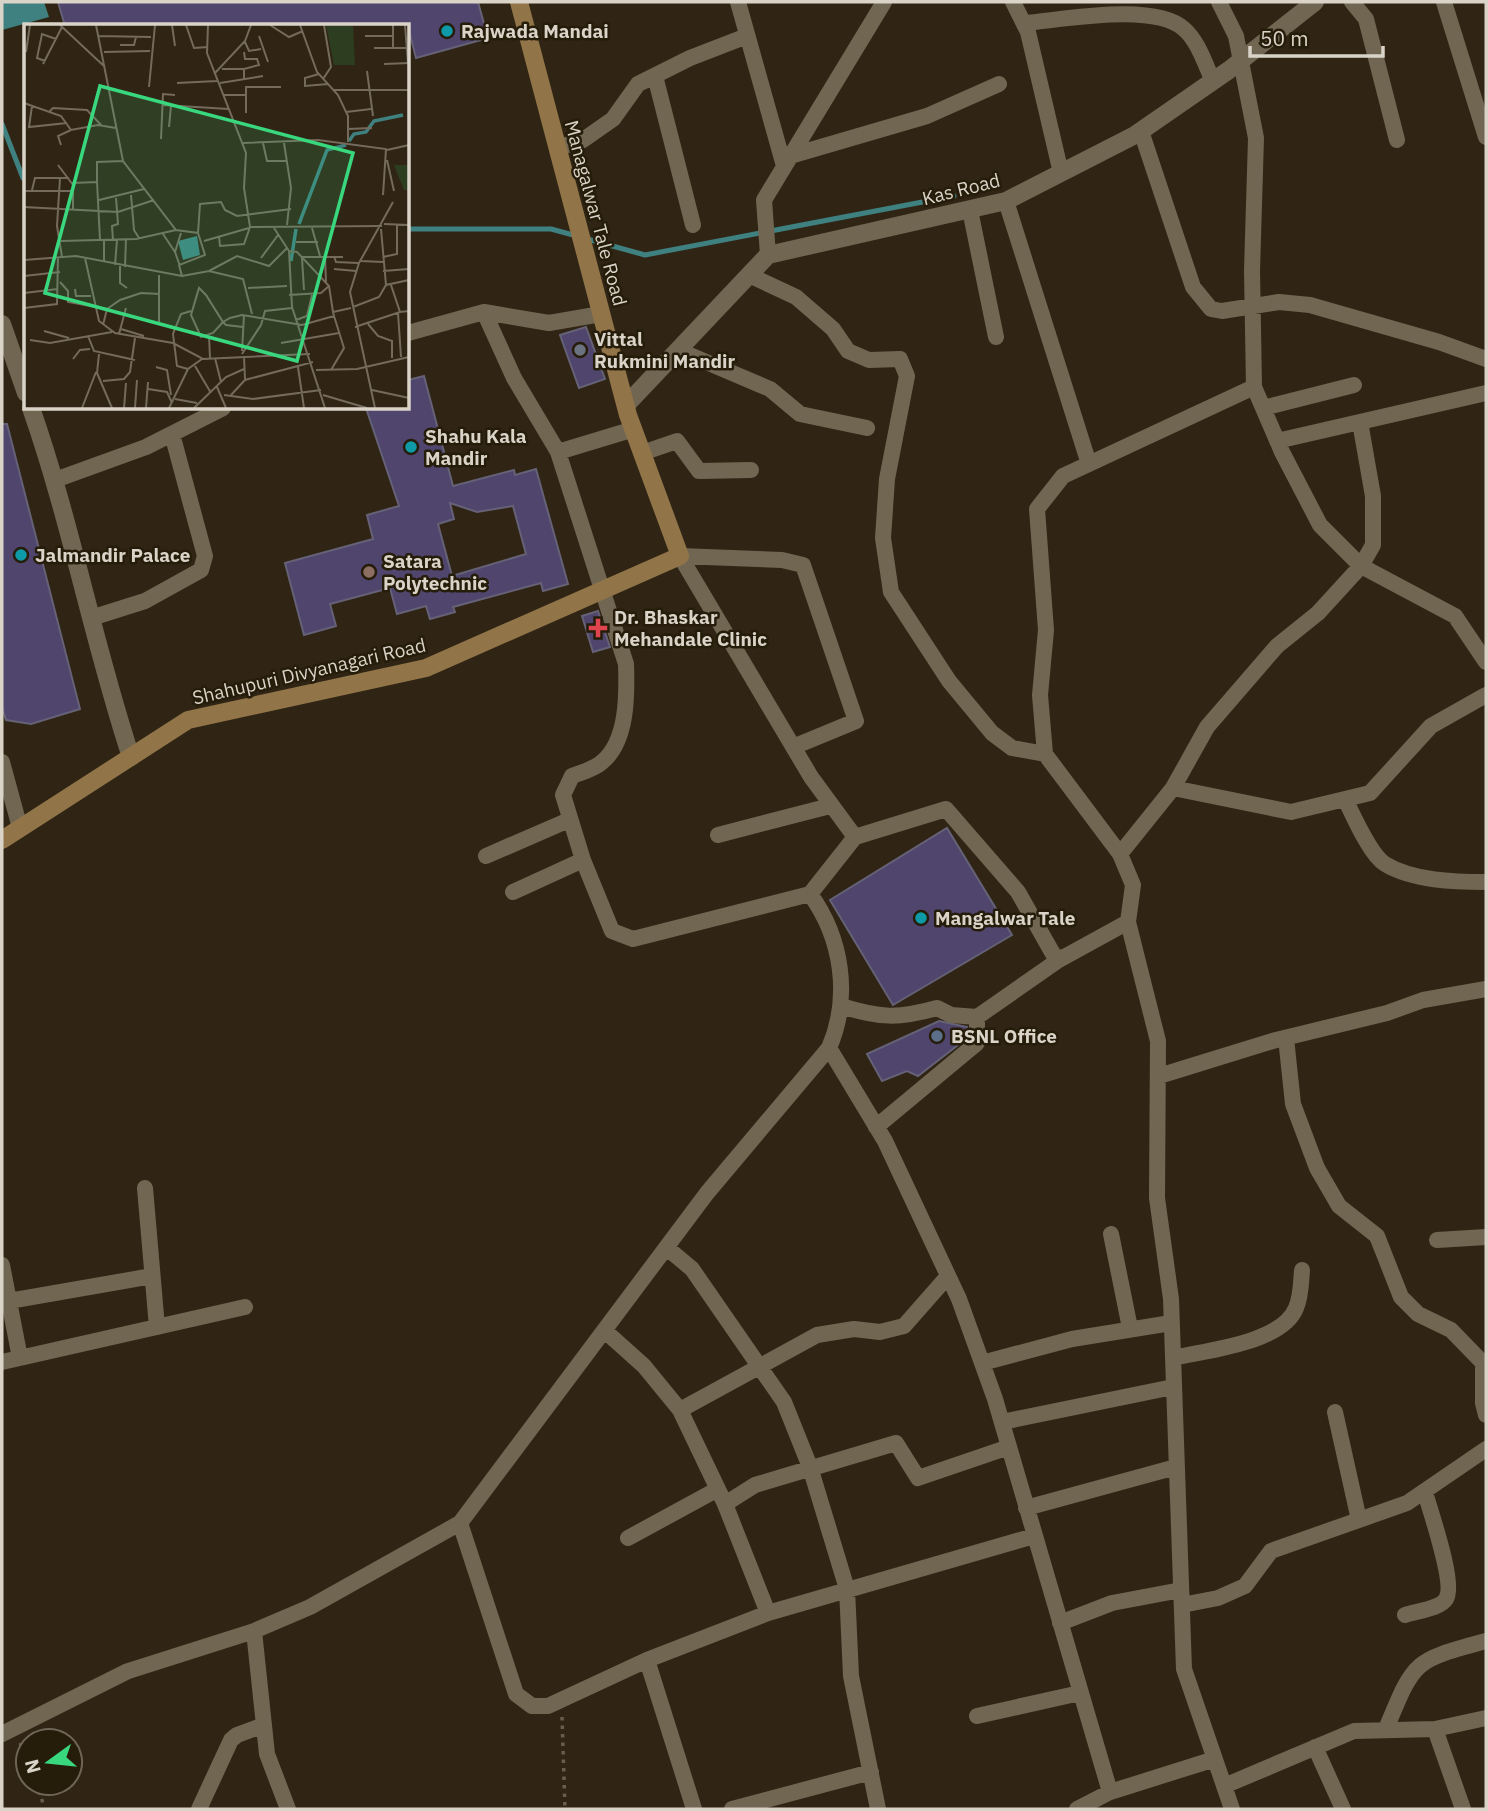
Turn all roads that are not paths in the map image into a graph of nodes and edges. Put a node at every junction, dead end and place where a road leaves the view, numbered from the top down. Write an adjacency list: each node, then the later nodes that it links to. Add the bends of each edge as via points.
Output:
1 (519, 2): 18 (main road, Managalwar Tale Road)
2 (737, 2): 10 (street)
3 (884, 2): 19 (street)
4 (1013, 2): 9 (street)
5 (1219, 2): 11 (street, via 1236,36)
6 (1315, 2): 11 (street, Kas Road)
7 (1352, 2): 17 (street, via 1366,19)
8 (1444, 2): 16 (street)
9 (1024, 23): 13 (street, via 1142,14 1167,19 1190,36); 20 (street)
10 (747, 36): 12 (street); 19 (street)
11 (1241, 61): 13 (street, Kas Road); 26 (street, via 1256,138)
12 (655, 76): 18 (street, via 638,84 613,119 583,140); 23 (street)
13 (1213, 81): 15 (street, Kas Road)
14 (999, 84): 19 (street, via 928,116)
15 (1141, 131): 20 (street, Kas Road); 26 (street, via 1193,287 1211,309)
16 (1486, 137)
17 (1397, 140)
18 (557, 148): 28 (main road, Managalwar Tale Road)
19 (787, 161): 24 (street, via 764,200)
20 (1061, 173): 21 (street, Kas Road)
21 (1006, 201): 22 (street, Kas Road); 49 (street)
22 (971, 210): 24 (street, Kas Road); 31 (street)
23 (693, 225)
24 (768, 255): 25 (street)
25 (749, 275): 32 (street); 61 (street, via 796,297 833,329 848,351 869,360 900,359 907,376 887,479 883,538 891,592 949,681 992,733 1012,748)
26 (1252, 307): 33 (street, via 1279,302 1310,305); 36 (street)
27 (484, 312): 28 (street, via 549,323); 30 (street); 47 (street, via 514,378)
28 (601, 314): 38 (main road, Managalwar Tale Road)
29 (2, 324): 35 (street)
30 (410, 331)
31 (996, 337)
32 (678, 350): 38 (street); 43 (street, via 770,389 800,414)
33 (1486, 359)
34 (1353, 385): 39 (street)
35 (24, 387)
36 (1254, 387): 39 (street); 49 (street)
37 (1486, 393): 42 (street)
38 (626, 405): 44 (main road, Managalwar Tale Road)
39 (1263, 408): 46 (street)
40 (33, 410): 51 (street)
41 (219, 410): 45 (street)
42 (1360, 422): 46 (street); 53 (street, via 1373,505 1373,545)
43 (867, 428)
44 (634, 429): 47 (street); 48 (main road, Managalwar Tale Road)
45 (172, 434): 51 (street); 55 (street, via 204,565 145,601)
46 (1277, 441): 53 (street, via 1320,525)
47 (558, 452): 54 (street)
48 (642, 453): 50 (street, via 677,441 699,471); 52 (main road, Managalwar Tale Road)
49 (1089, 464): 61 (street, via 1062,476 1037,509 1046,630 1040,695)
50 (751, 470)
51 (55, 480): 55 (street)
52 (680, 556): 54 (main road, Shahupuri Divyanagari Road); 60 (street, Managalwar Tale Road); 60 (street, via 803,565 856,721)
53 (1361, 566): 57 (street, via 1455,616); 64 (street, via 1318,613 1277,646 1207,727)
54 (603, 590): 62 (main road, Shahupuri Divyanagari Road, via 426,668 188,720); 67 (street, via 626,664 627,690 620,732 609,756 572,776 564,788)
55 (91, 618): 62 (street)
56 (1486, 632): 57 (street)
57 (1469, 635): 58 (street)
58 (1486, 662)
59 (1486, 695): 65 (street, via 1431,726 1370,793)
60 (793, 747): 66 (street, Managalwar Tale Road)
61 (1045, 754): 72 (street)
62 (131, 757): 68 (main road, Shahupuri Divyanagari Road)
63 (2, 762): 68 (street)
64 (1173, 788): 65 (street, via 1292,812); 72 (street)
65 (1345, 799): 75 (street, via 1383,863 1441,883)
66 (830, 806): 69 (street); 70 (street, Managalwar Tale Road)
67 (569, 820): 73 (street); 74 (street)
68 (20, 828): 71 (main road, Shahupuri Divyanagari Road)
69 (718, 835)
70 (855, 837): 77 (street); 79 (street, via 946,809 1018,892 1057,961)
71 (2, 840)
72 (1120, 854): 78 (street, via 1133,885)
73 (486, 856)
74 (583, 860): 76 (street); 77 (street, via 612,931 633,939)
75 (1486, 882)
76 (513, 892)
77 (810, 894): 81 (street, via 834,934)
78 (1128, 922): 79 (street); 85 (street, via 1158,1041)
79 (1063, 957): 82 (street)
80 (1486, 989): 83 (street, via 1423,1000)
81 (841, 1006): 82 (street, via 875,1017 906,1017 937,1008 951,1015); 84 (street)
82 (976, 1017): 86 (street, via 977,1043)
83 (1286, 1038): 85 (street); 106 (street, via 1293,1104 1317,1168 1339,1206 1377,1236 1401,1297 1418,1314 1451,1330)
84 (829, 1048): 86 (street); 91 (street, via 707,1193)
85 (1159, 1076): 98 (street, via 1157,1198)
86 (876, 1127): 95 (street)
87 (145, 1188): 94 (street)
88 (1111, 1234): 100 (street)
89 (1486, 1237): 90 (street)
90 (1437, 1240)
91 (667, 1248): 101 (street); 107 (street, via 692,1269)
92 (2, 1265): 96 (street)
93 (1302, 1270): 103 (street, via 1296,1311 1283,1327 1259,1338)
94 (152, 1276): 96 (street); 99 (street)
95 (948, 1276): 105 (street); 107 (street, via 904,1326 817,1335)
96 (9, 1301): 102 (street)
97 (245, 1307): 99 (street)
98 (1171, 1323): 100 (street); 103 (street)
99 (157, 1327): 102 (street)
100 (1130, 1328): 105 (street)
101 (605, 1331): 109 (street, via 644,1366); 121 (street)
102 (20, 1357): 104 (street)
103 (1172, 1358): 108 (street)
104 (2, 1362)
105 (982, 1363): 112 (street)
106 (1484, 1363): 111 (street)
107 (758, 1367): 109 (street); 115 (street, via 784,1402)
108 (1174, 1387): 112 (street); 116 (street)
109 (680, 1410): 118 (street)
110 (1335, 1412): 120 (street)
111 (1486, 1415)
112 (1002, 1422): 113 (street)
113 (1009, 1447): 115 (street, via 918,1478 896,1443); 119 (street)
114 (1486, 1449): 117 (street)
115 (810, 1467): 118 (street); 124 (street)
116 (1176, 1467): 119 (street); 125 (street)
117 (1424, 1492): 120 (street, via 1408,1503); 127 (street, via 1448,1594 1441,1604)
118 (721, 1496): 123 (street); 126 (street)
119 (1026, 1508): 122 (street)
120 (1359, 1520): 125 (street, via 1271,1551 1245,1586 1218,1598)
121 (460, 1523): 129 (street, via 310,1607); 131 (street, via 516,1694 532,1706 548,1706)
122 (1034, 1536): 124 (street); 128 (street)
123 (628, 1538)
124 (846, 1589): 126 (street); 141 (street, via 851,1676)
125 (1181, 1597): 128 (street, via 1112,1603); 140 (street, via 1184,1669)
126 (768, 1613): 131 (street)
127 (1405, 1615)
128 (1060, 1623): 132 (street)
129 (254, 1630): 135 (street); 138 (street, via 128,1671)
130 (1486, 1641): 136 (street, via 1429,1657 1415,1668)
131 (647, 1660): 147 (street)
132 (1080, 1693): 133 (street); 143 (street)
133 (977, 1716)
134 (1486, 1718): 137 (street)
135 (264, 1725): 145 (street, via 232,1740); 146 (street, via 267,1754)
136 (1386, 1729): 137 (street); 139 (street, via 1354,1731)
137 (1435, 1729): 153 (street)
138 (8, 1731)
139 (1315, 1748): 142 (street); 152 (street)
140 (1215, 1759): 142 (street); 143 (street)
141 (871, 1772): 144 (street); 149 (street)
142 (1224, 1786): 151 (street)
143 (1110, 1792): 150 (street)
144 (753, 1807): 148 (street)
145 (199, 1809)
146 (288, 1809)
147 (694, 1809)
148 (732, 1809)
149 (878, 1809)
150 (1077, 1809)
151 (1232, 1809)
152 (1343, 1809)
153 (1463, 1809)

